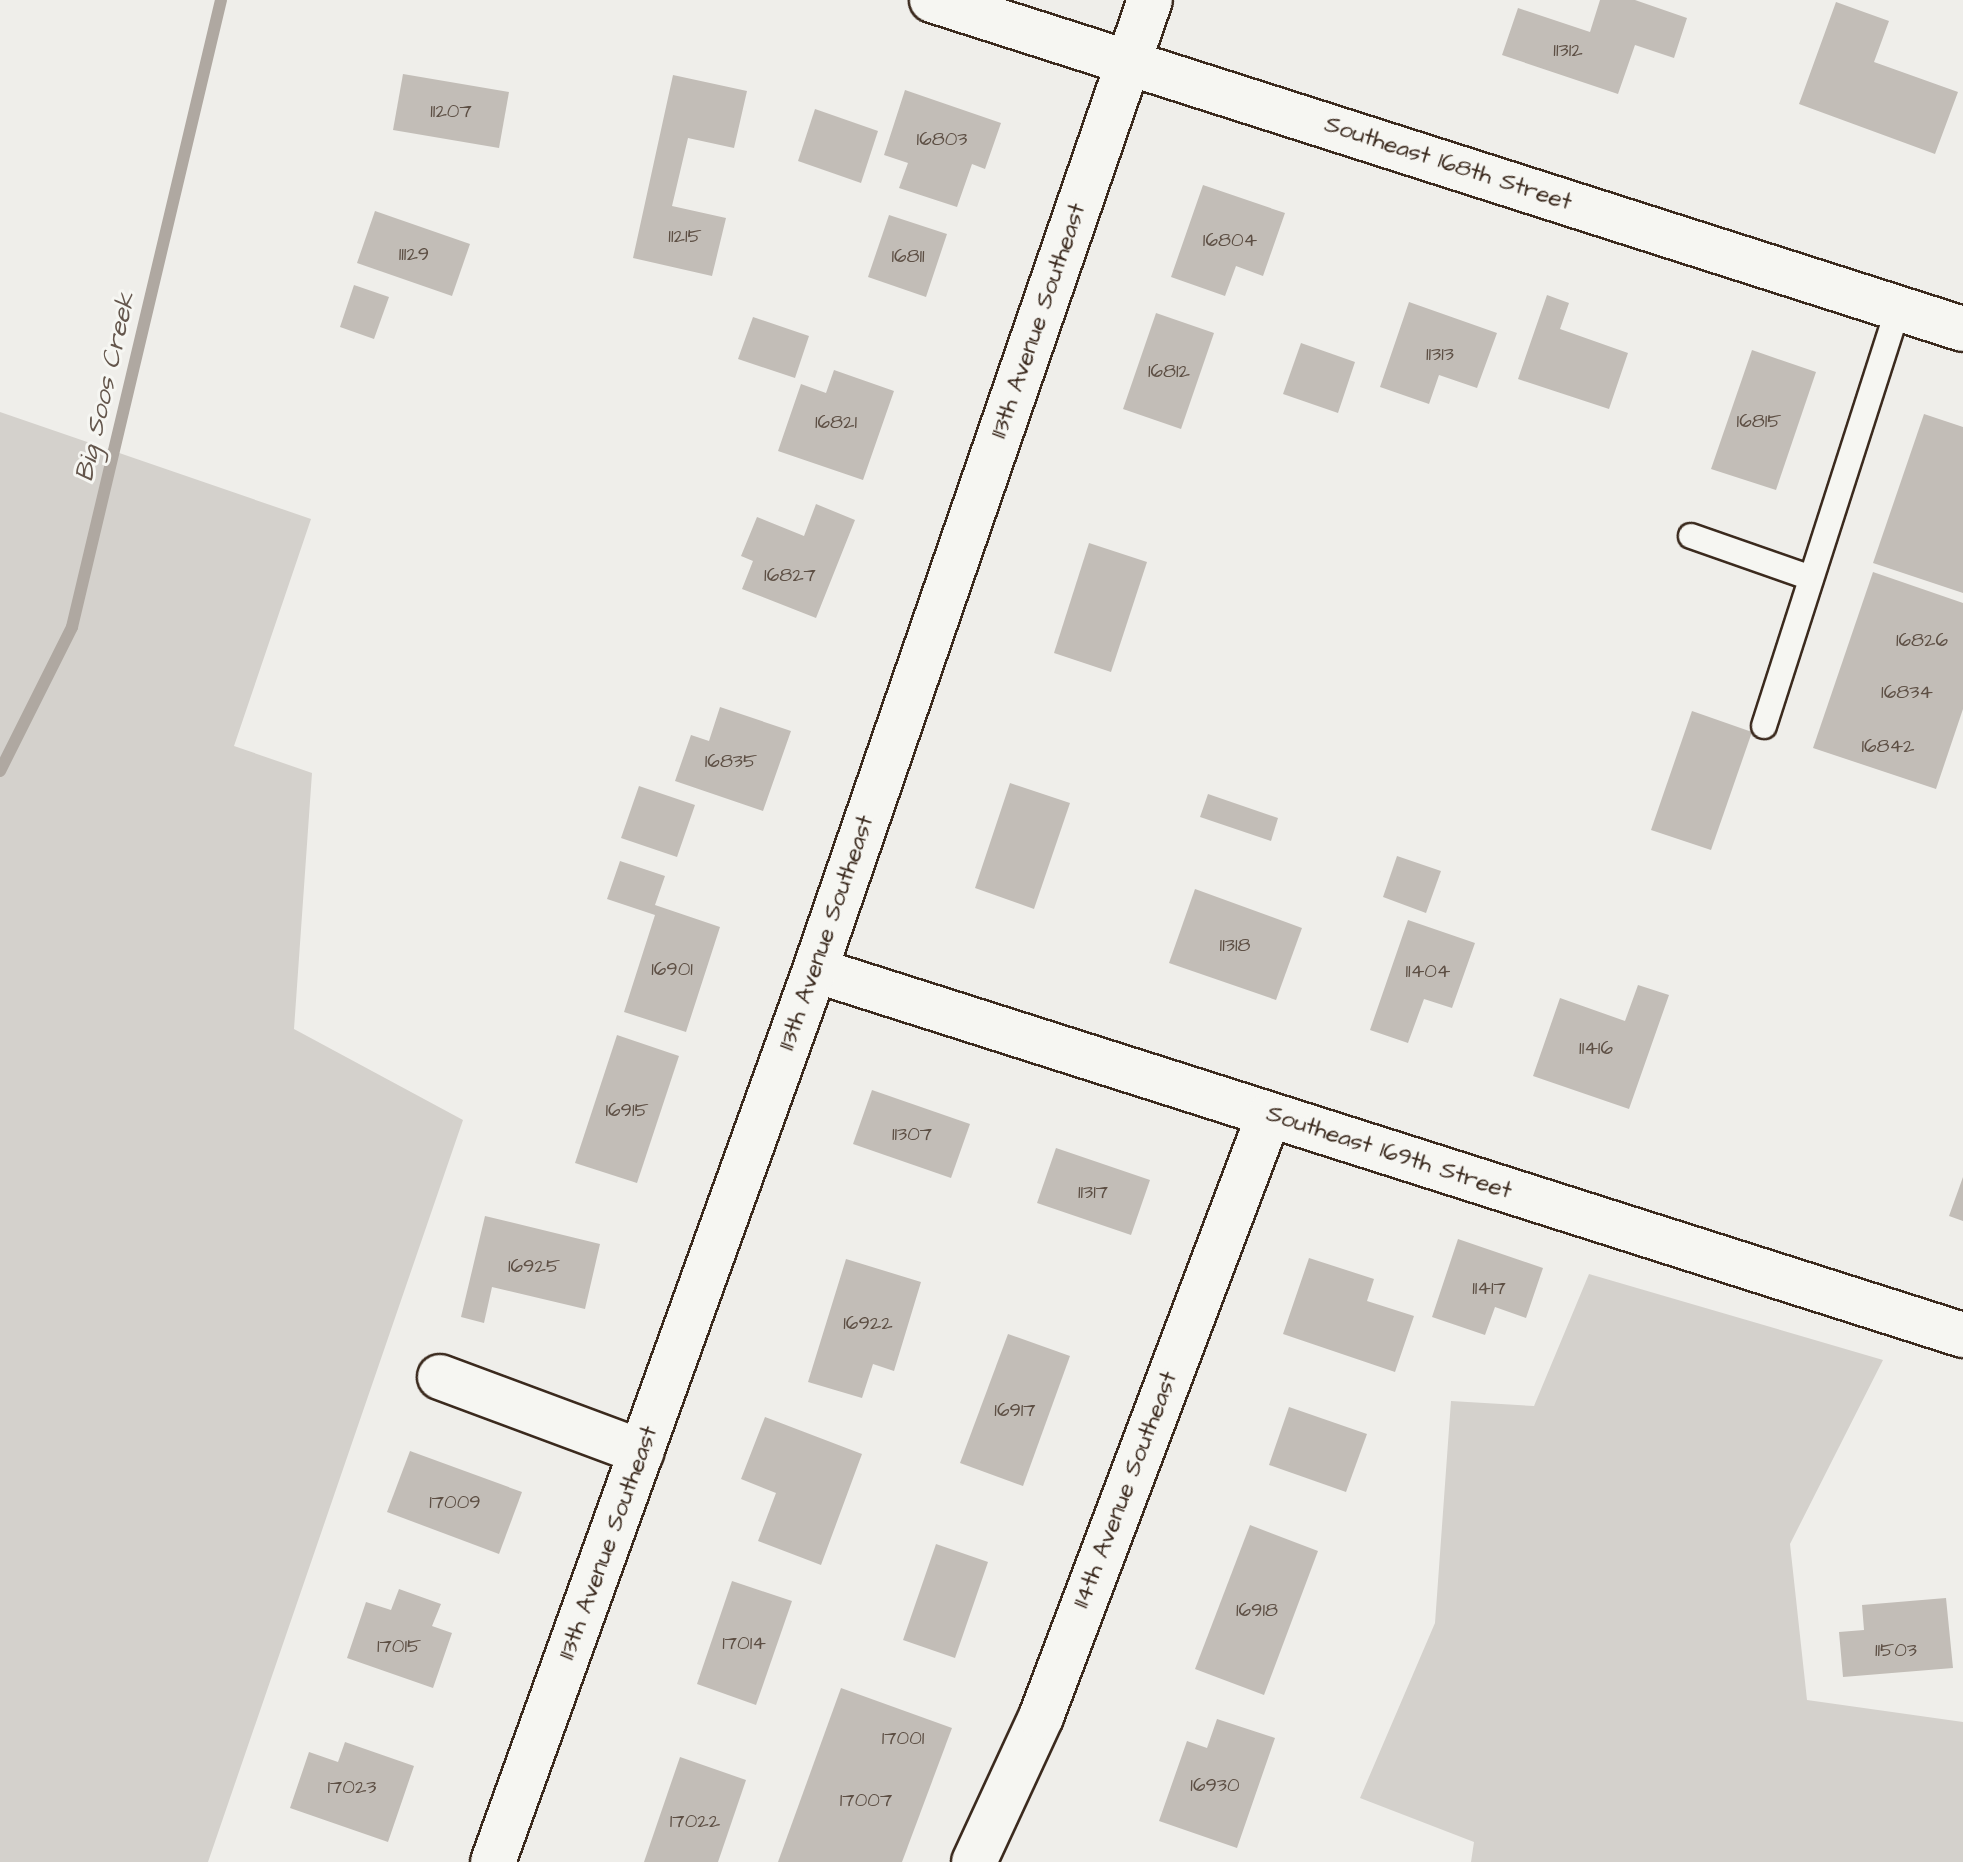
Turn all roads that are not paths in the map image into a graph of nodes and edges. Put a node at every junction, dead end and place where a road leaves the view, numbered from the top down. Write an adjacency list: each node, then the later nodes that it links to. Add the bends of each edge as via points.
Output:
1 (932, 0): 3 (street, Southeast 168th Street)
2 (1150, 0): 3 (street, 113th Avenue Southeast)
3 (1129, 61): 4 (street, Southeast 168th Street); 9 (street, 113th Avenue Southeast)
4 (1898, 308): 5 (street, Southeast 168th Street); 7 (lane)
5 (1963, 329)
6 (1691, 536): 7 (lane)
7 (1811, 578): 8 (lane)
8 (1764, 726)
9 (815, 970): 10 (street, Southeast 169th Street); 13 (street, 113th Avenue Southeast)
10 (1269, 1115): 11 (street, Southeast 169th Street); 15 (street, 114th Avenue Southeast, via 1041,1717)
11 (1963, 1335)
12 (440, 1377): 13 (street)
13 (642, 1452): 14 (street, 113th Avenue Southeast)
14 (493, 1862)
15 (974, 1862)

